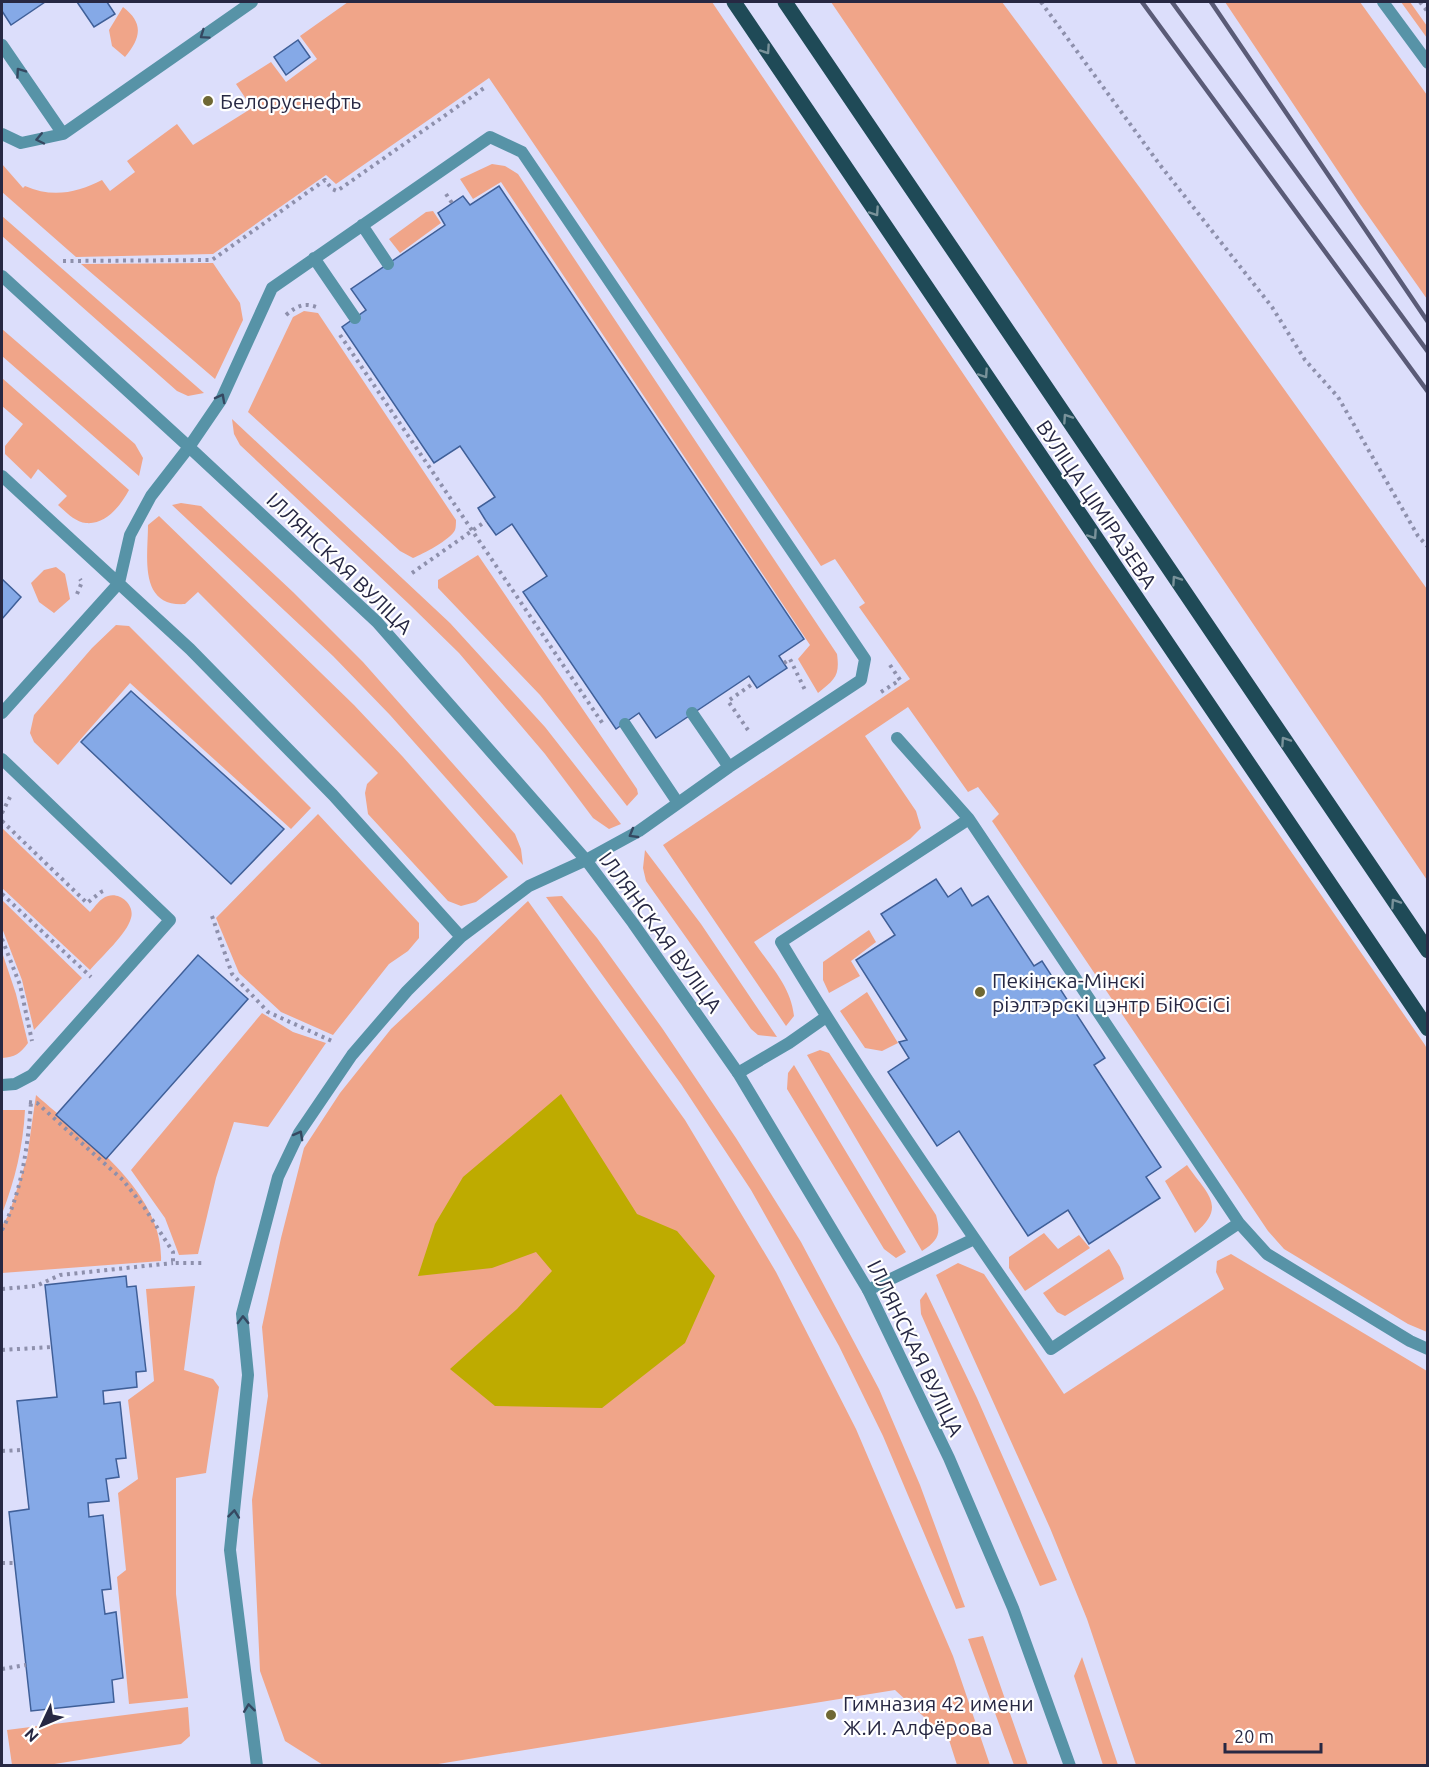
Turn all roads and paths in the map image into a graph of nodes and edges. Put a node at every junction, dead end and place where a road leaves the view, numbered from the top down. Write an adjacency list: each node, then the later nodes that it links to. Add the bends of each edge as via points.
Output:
1 (252, 2): 12 (street, one-way to 12)
2 (734, 2): 52 (main road, ВУЛІЦА ЦІМІРАЗЕВА, one-way to 52)
3 (784, 2): 49 (main road, ВУЛІЦА ЦІМІРАЗЕВА, one-way to 3)
4 (1041, 2): 26 (path, via 1160,165 1272,307 1305,360 1338,397)
5 (1383, 2): 9 (street)
6 (1420, 2): 7 (path)
7 (1428, 12)
8 (2, 45): 12 (street, one-way to 8)
9 (1428, 63)
10 (487, 86): 15 (path, via 337,190 325,180 212,260)
11 (2, 134): 12 (street, one-way to 11, via 21,143)
12 (63, 134)
13 (362, 225): 14 (street); 16 (street); 37 (street, via 490,137 522,152 865,659 861,680)
14 (314, 258): 19 (street); 22 (street, one-way to 14, via 221,400 272,288)
15 (63, 261)
16 (388, 264)
17 (2, 276): 22 (street, ІЛЛЯНСКАЯ ВУЛІЦА)
18 (322, 309): 20 (path, via 309,304 296,306)
19 (355, 318)
20 (281, 325)
21 (339, 335): 25 (path)
22 (189, 447): 29 (street, via 151,496 130,535); 43 (street, ІЛЛЯНСКАЯ ВУЛІЦА, via 377,622)
23 (2, 476): 29 (street)
24 (486, 521): 25 (path)
25 (472, 531): 28 (path); 35 (path)
26 (1428, 547)
27 (77, 573): 30 (path, via 82,582)
28 (412, 573)
29 (119, 583): 32 (street); 47 (street, via 190,649 333,795)
30 (74, 604)
31 (754, 683): 37 (path, via 728,701)
32 (2, 713)
33 (692, 714): 39 (street)
34 (625, 724): 40 (street)
35 (607, 729)
36 (897, 738): 41 (street)
37 (760, 747): 39 (street)
38 (2, 759): 56 (street, via 170,920 32,1075 15,1084)
39 (729, 767): 40 (street)
40 (678, 803): 43 (street, one-way to 43, via 639,831)
41 (969, 819): 51 (street, via 781,942); 57 (street)
42 (2, 821): 44 (path, via 87,903 100,892)
43 (586, 860): 47 (street, via 529,886); 55 (street, ІЛЛЯНСКАЯ ВУЛІЦА)
44 (115, 888)
45 (2, 894): 50 (path)
46 (212, 916): 53 (path, via 232,974 268,1012)
47 (460, 937): 73 (street, one-way to 47, via 230,1550 248,1375 242,1314 278,1177 299,1133 352,1055)
48 (2, 939): 54 (path, via 20,985)
49 (1428, 951)
50 (91, 977)
51 (826, 1017): 55 (street); 59 (street)
52 (1428, 1029)
53 (334, 1042)
54 (33, 1046)
55 (738, 1073): 63 (street, ІЛЛЯНСКАЯ ВУЛІЦА)
56 (2, 1085)
57 (1239, 1222): 59 (street, via 1051,1348); 65 (street, via 1267,1254)
58 (2, 1230): 60 (path, via 20,1178 31,1102 37,1103 123,1180 173,1252)
59 (974, 1239): 63 (street)
60 (173, 1263): 61 (path); 62 (path, via 60,1275 36,1286)
61 (203, 1263)
62 (2, 1288)
63 (868, 1290): 74 (street, ІЛЛЯНСКАЯ ВУЛІЦА, via 949,1458 1013,1608)
64 (52, 1347): 66 (path)
65 (1428, 1349)
66 (2, 1350)
67 (22, 1450): 68 (path)
68 (2, 1451)
69 (2, 1563): 70 (path)
70 (14, 1563)
71 (26, 1665): 72 (path)
72 (2, 1669)
73 (257, 1766)
74 (1070, 1766)

